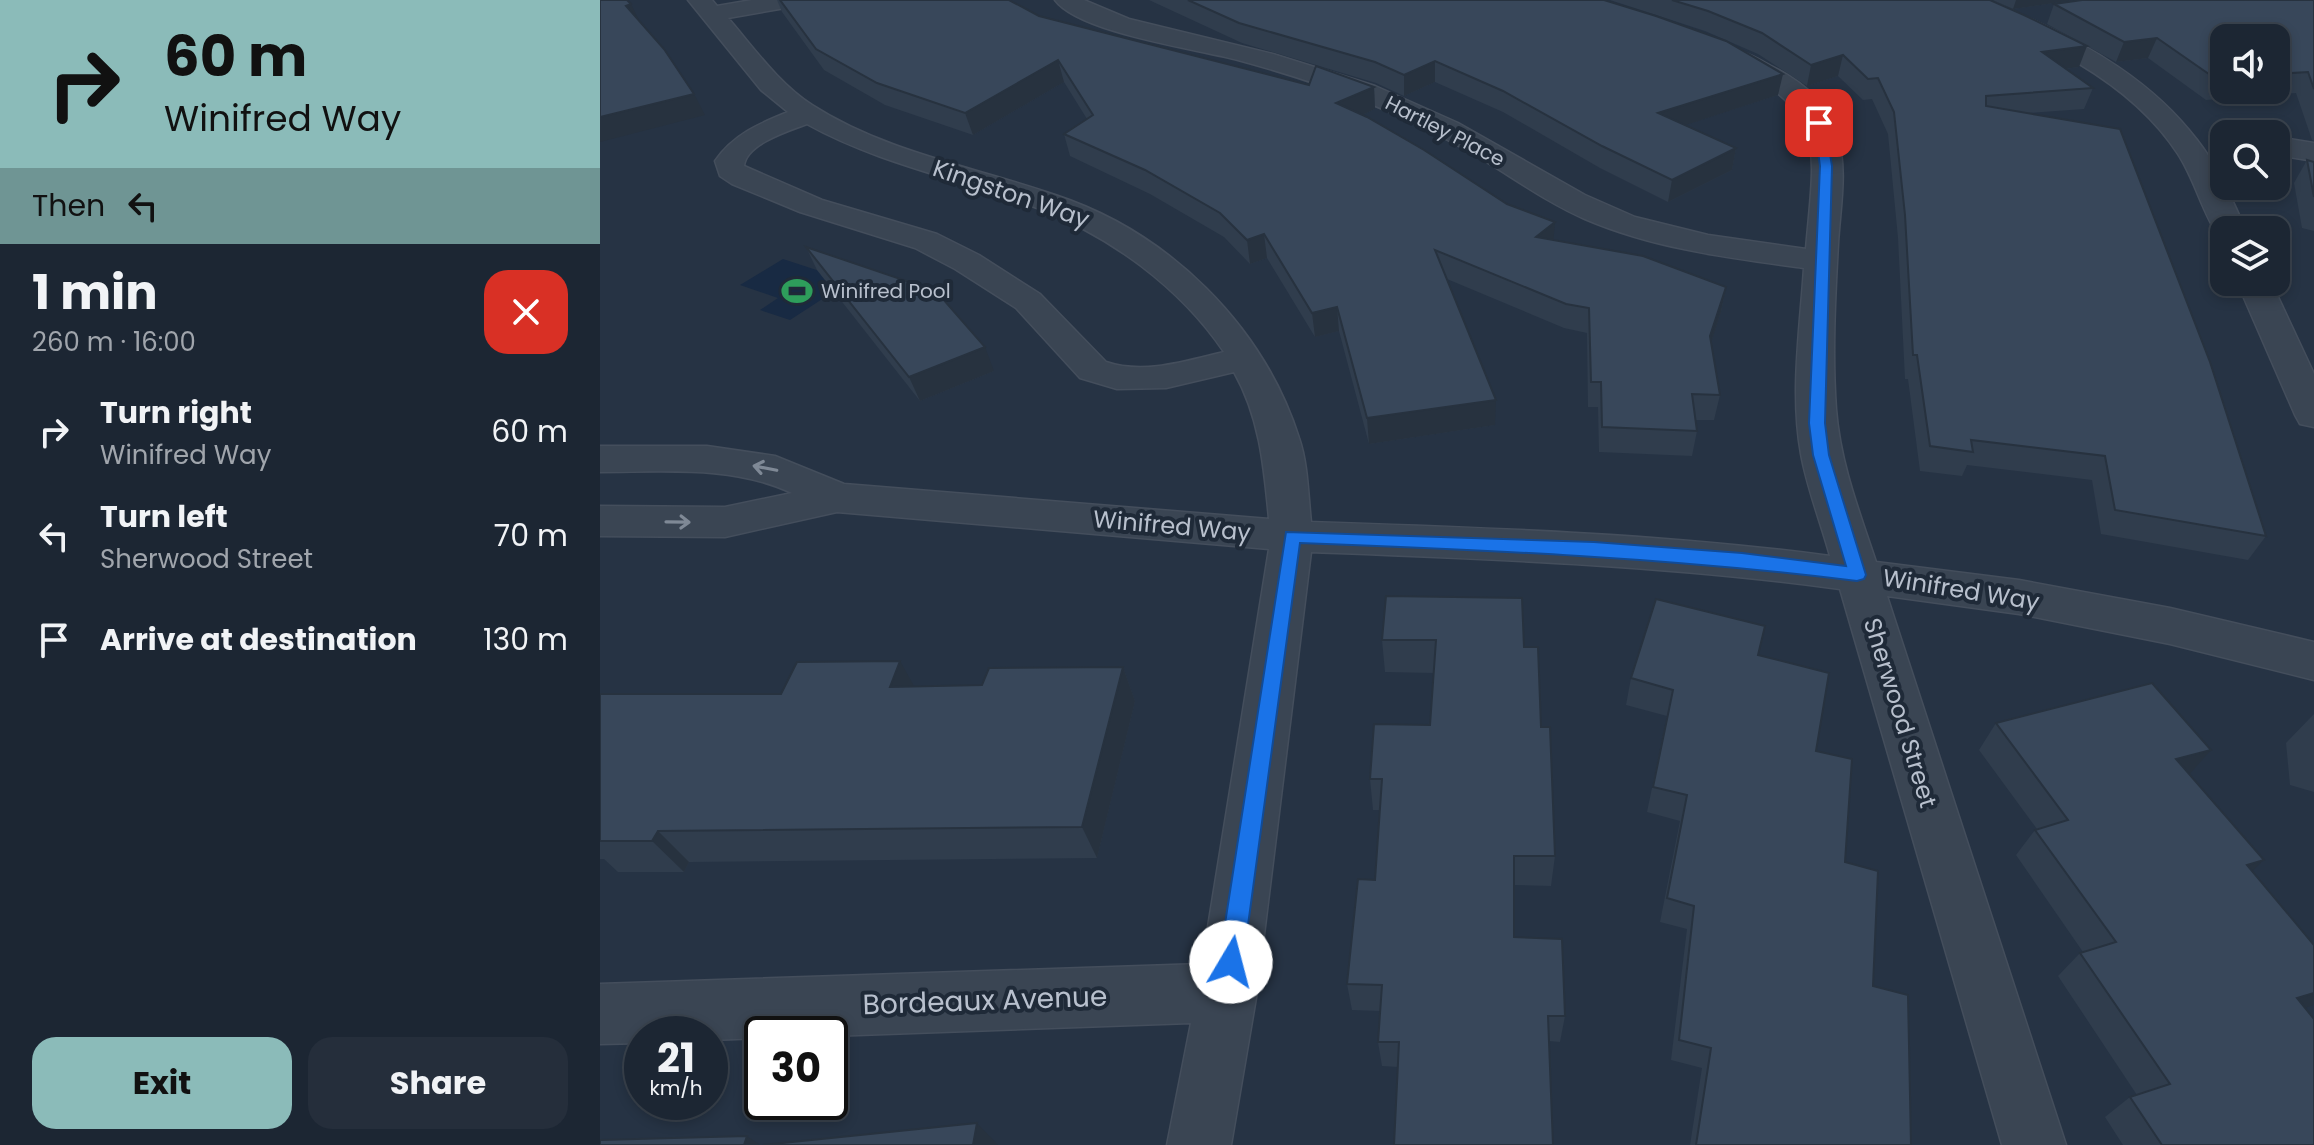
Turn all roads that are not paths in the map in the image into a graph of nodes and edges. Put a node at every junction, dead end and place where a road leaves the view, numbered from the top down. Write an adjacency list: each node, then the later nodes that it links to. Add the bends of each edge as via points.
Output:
1 (791, 0): 4 (street)
2 (1067, 0): 14 (street, Hartley Place, via 1133,29 1259,58 1375,96 1626,224 1666,236)
3 (1965, 0): 6 (street)
4 (706, 7): 8 (street, Kingston Way, via 770,84)
5 (2056, 13): 6 (street)
6 (2012, 19): 9 (street, via 2100,66)
7 (1693, 41): 14 (street, Sherwood Street, via 1770,75 1808,105 1819,123 1826,166)
8 (808, 114): 18 (street, Kingston Way, via 885,151 1008,188 1097,224 1180,281 1216,316); 18 (street, via 738,147 730,170 811,206 926,241 967,262 1028,301 1093,370 1117,378 1166,377)
9 (2175, 132): 10 (street); 13 (street, via 2205,172)
10 (2210, 137)
11 (2290, 148): 12 (street)
12 (2314, 152)
13 (2224, 216)
14 (1821, 261): 24 (street, Sherwood Street, via 1817,423 1821,455)
15 (2260, 296): 16 (street)
16 (2278, 335): 17 (street); 19 (street)
17 (2314, 341)
18 (1245, 358): 23 (street, Kingston Way, via 1281,441)
19 (2314, 415)
20 (600, 459): 21 (street, one-way to 20, via 775,469 707,459)
21 (837, 498): 22 (street, one-way to 21, via 725,522); 23 (street, Winifred Way)
22 (600, 521)
23 (1292, 536): 24 (street, Winifred Way, via 1594,548); 26 (street, Kingston Way)
24 (1857, 575): 25 (street, Winifred Way, via 2034,600); 29 (street, Sherwood Street)
25 (2314, 661)
26 (1227, 992): 27 (street, Bordeaux Avenue); 28 (street, Kingston Way)
27 (600, 1014)
28 (1199, 1145)
29 (2034, 1145)

